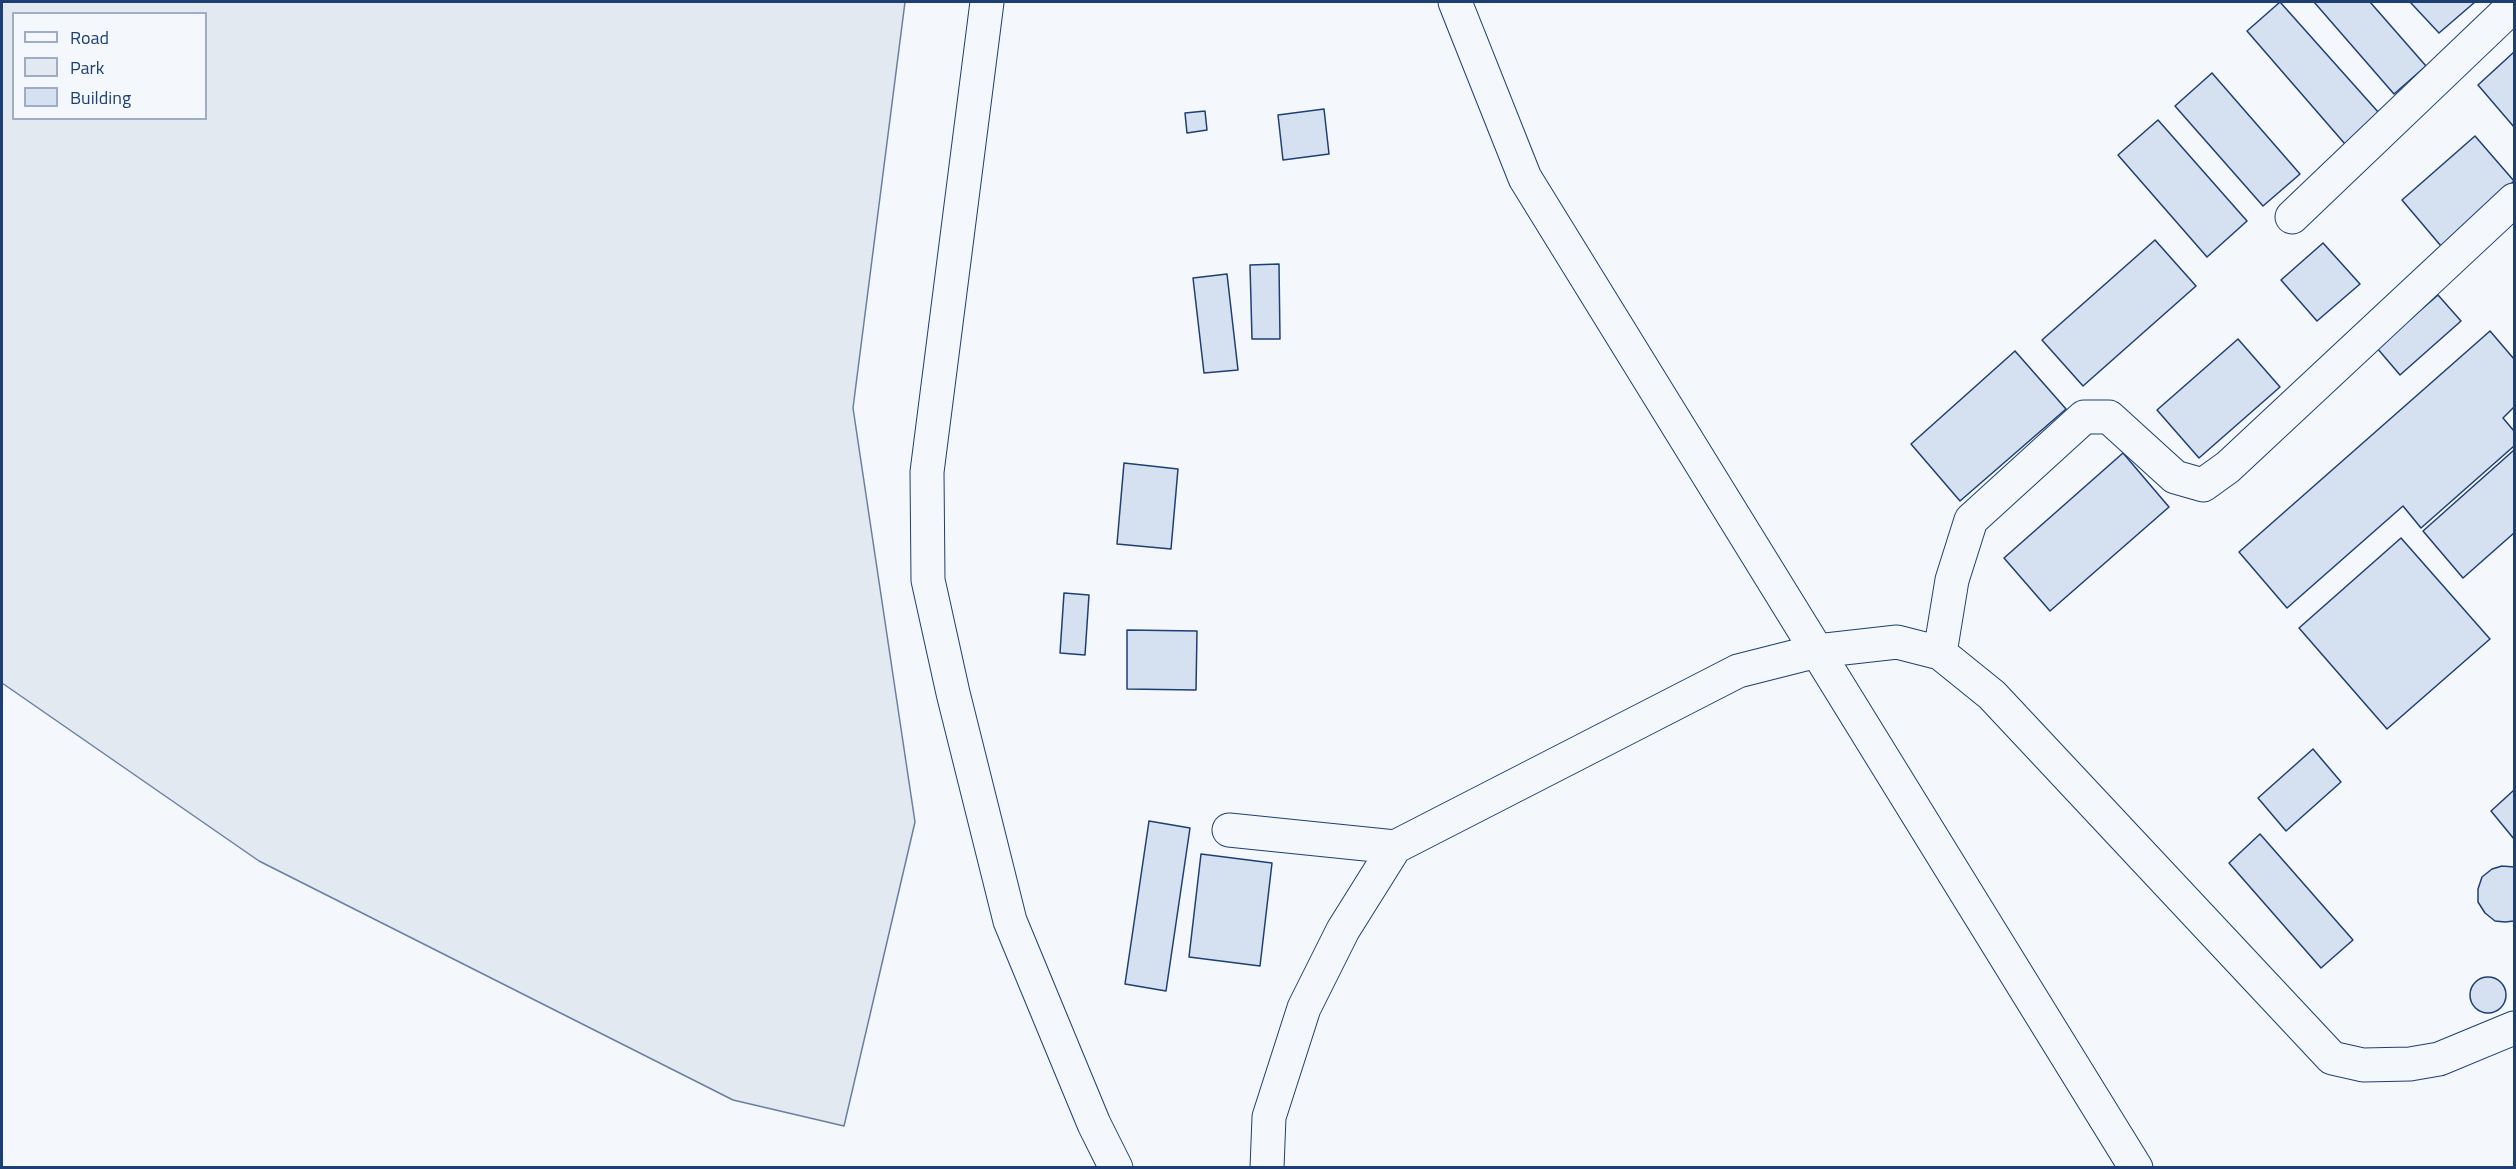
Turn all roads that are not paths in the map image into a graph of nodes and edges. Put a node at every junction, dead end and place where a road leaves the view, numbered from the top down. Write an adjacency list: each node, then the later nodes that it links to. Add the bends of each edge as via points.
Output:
1 (987, 2): 11 (street, via 927,472 928,580 1010,921 1094,1124)
2 (1455, 2): 6 (street, via 1525,178)
3 (2514, 5): 5 (street)
4 (2514, 200): 7 (street, via 2228,467 2203,485 2175,477 2109,417 2084,417 1971,520 1952,580)
5 (2292, 217)
6 (1817, 651): 7 (street, via 1897,642); 9 (street, via 1738,671); 13 (street)
7 (1940, 653): 10 (street, via 1992,695 2332,1058 2363,1065 2410,1064 2439,1059)
8 (1229, 830): 9 (street)
9 (1395, 847): 12 (street, via 1343,930 1304,1008 1269,1118)
10 (2514, 1028)
11 (1116, 1167)
12 (1267, 1167)
13 (2136, 1167)

